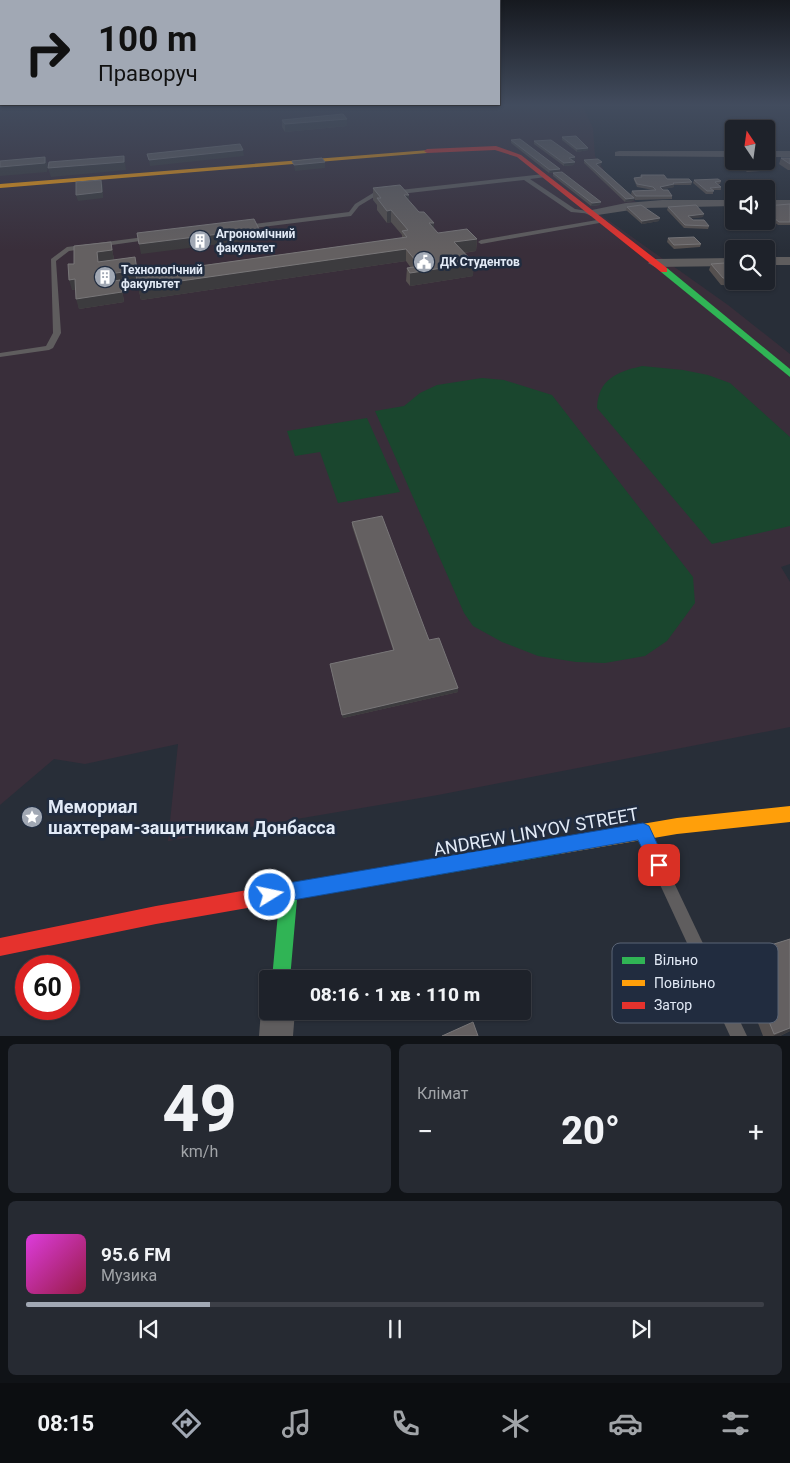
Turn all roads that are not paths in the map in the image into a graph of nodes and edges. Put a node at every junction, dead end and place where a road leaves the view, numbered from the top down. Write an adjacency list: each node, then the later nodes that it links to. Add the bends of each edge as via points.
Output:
1 (411, 153): 9 (street)
2 (513, 153): 7 (street)
3 (619, 154): 4 (street)
4 (725, 154)
5 (775, 154): 6 (street)
6 (790, 154)
7 (544, 176): 8 (lane); 13 (street)
8 (525, 178): 13 (lane, via 572,211); 15 (lane, via 373,195 357,205 351,214)
9 (0, 186)
10 (725, 203): 13 (street, via 655,203)
11 (775, 203): 12 (street)
12 (790, 203)
13 (591, 213): 14 (street)
14 (603, 221): 17 (lane); 21 (street)
15 (242, 227)
16 (164, 237): 22 (lane, via 67,249 53,260 57,333 49,348)
17 (481, 242)
18 (775, 261): 19 (street)
19 (790, 261)
20 (725, 262): 21 (street)
21 (655, 263): 23 (street)
22 (0, 355)
23 (790, 374)
24 (790, 814): 25 (street, ANDREW LINYOV STREET)
25 (643, 831): 26 (street, ANDREW LINYOV STREET); 27 (lane)
26 (289, 892): 28 (street, ANDREW LINYOV STREET); 29 (street)
27 (695, 943)
28 (0, 947)
29 (282, 970)
30 (277, 1020): 32 (street)
31 (732, 1023): 33 (lane)
32 (276, 1036)
33 (738, 1036)

